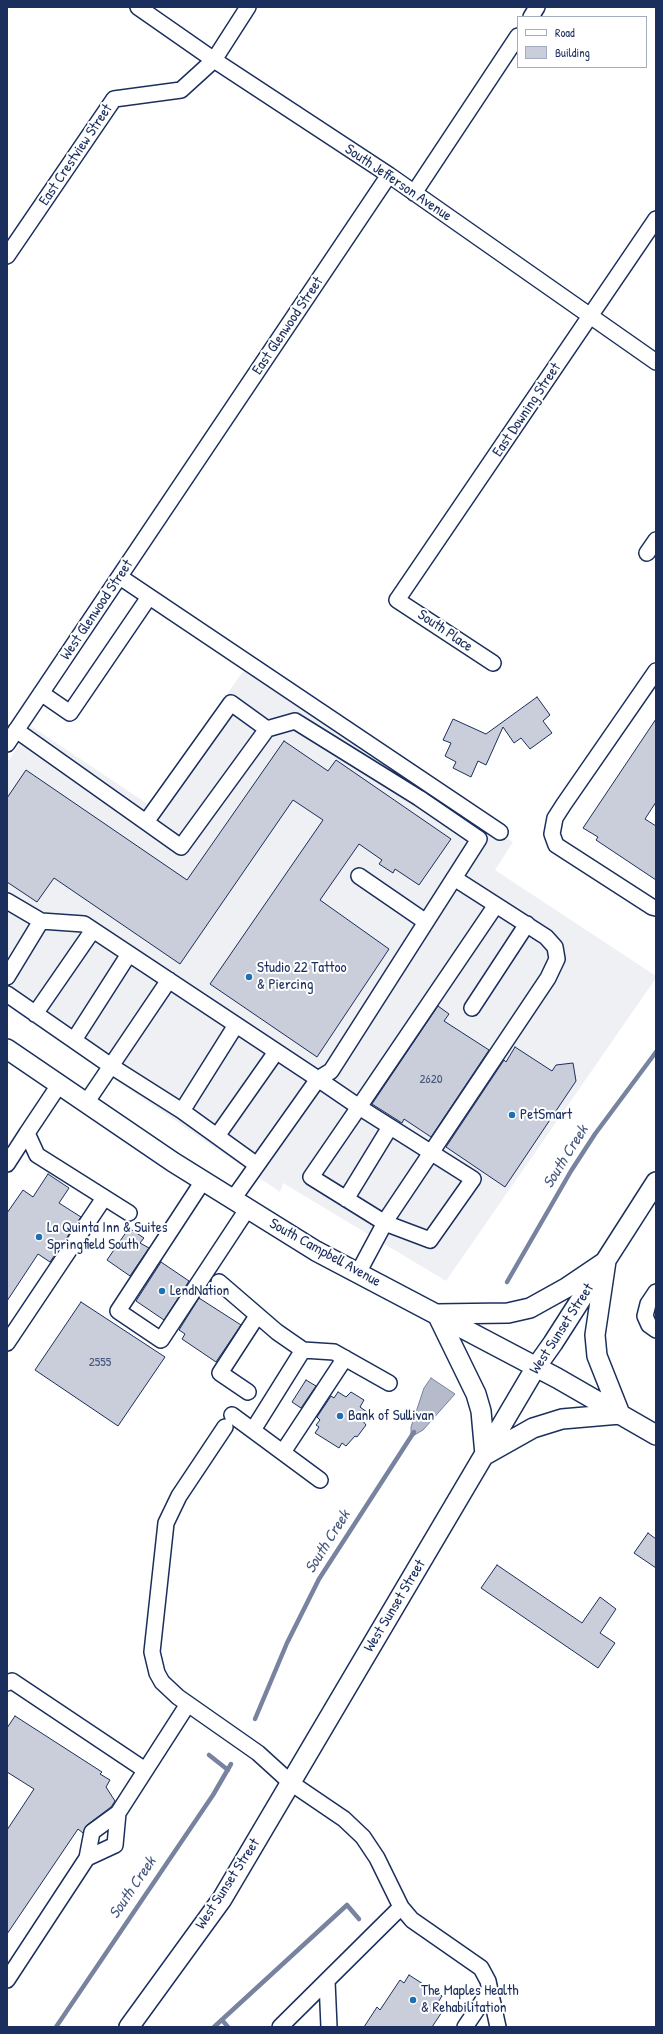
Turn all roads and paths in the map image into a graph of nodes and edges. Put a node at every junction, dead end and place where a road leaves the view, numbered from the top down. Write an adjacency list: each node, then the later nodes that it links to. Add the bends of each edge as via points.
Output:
1 (138, 7): 6 (street, South Jefferson Avenue)
2 (248, 7): 6 (street, East Crestview Street)
3 (537, 7): 4 (street)
4 (532, 16)
5 (517, 38): 8 (street)
6 (214, 60): 7 (street, South Jefferson Avenue); 10 (street, East Crestview Street, via 181,90 114,99)
7 (389, 175): 8 (street, South Jefferson Avenue); 13 (street, East Glenwood Street)
8 (414, 193): 11 (street, South Jefferson Avenue)
9 (656, 219): 11 (street, East Downing Street)
10 (7, 256)
11 (590, 317): 12 (street, South Jefferson Avenue); 18 (street, East Downing Street)
12 (656, 362)
13 (188, 476): 16 (street, West Glenwood Street)
14 (656, 540): 15 (street)
15 (647, 553)
16 (120, 577): 17 (street); 21 (street, West Glenwood Street)
17 (149, 597): 21 (street, via 70,713); 25 (street)
18 (397, 600): 19 (street, South Place)
19 (493, 663)
20 (656, 671): 33 (street, via 555,818 552,834 556,845)
21 (41, 694): 23 (street, West Glenwood Street)
22 (268, 729): 26 (street, via 295,721); 27 (street, via 181,847); 27 (street, via 231,703)
23 (16, 730): 24 (street, West Glenwood Street); 27 (street)
24 (7, 744)
25 (390, 758): 26 (street); 28 (street)
26 (380, 774): 30 (street, via 479,839)
27 (146, 822)
28 (500, 832)
29 (359, 876): 35 (street)
30 (454, 878): 32 (street); 35 (street)
31 (7, 901): 34 (street)
32 (496, 905): 36 (street); 52 (street)
33 (656, 908)
34 (40, 921): 37 (street, via 84,924); 39 (street)
35 (426, 922): 49 (street, via 331,1071)
36 (527, 924): 42 (street); 57 (street, via 546,937 555,947 557,959 548,978)
37 (93, 930): 38 (street); 43 (street)
38 (129, 954): 40 (street); 45 (street)
39 (7, 977)
40 (169, 980): 44 (street); 48 (street)
41 (7, 994): 43 (street)
42 (472, 1008)
43 (35, 1014): 45 (street)
44 (236, 1025): 47 (street); 53 (street)
45 (74, 1040): 48 (street)
46 (7, 1049): 50 (main road, South Campbell Avenue)
47 (276, 1052): 49 (street); 56 (street)
48 (111, 1066): 51 (street); 53 (street)
49 (318, 1079): 52 (street); 59 (street)
50 (59, 1085): 51 (main road, South Campbell Avenue); 55 (street)
51 (86, 1103): 60 (main road, South Campbell Avenue)
52 (359, 1107): 54 (street); 63 (street, via 311,1177)
53 (182, 1111): 56 (street)
54 (390, 1127): 57 (street); 63 (street)
55 (27, 1133): 58 (street); 62 (street, via 37,1155)
56 (217, 1136): 59 (street)
57 (432, 1153): 66 (street); 66 (street, via 473,1179 430,1240)
58 (7, 1164)
59 (257, 1165): 64 (street)
60 (203, 1181): 64 (main road, South Campbell Avenue); 64 (street, via 118,1311 161,1340)
61 (656, 1182): 67 (main road, West Sunset Street)
62 (104, 1198): 65 (street); 74 (street)
63 (346, 1199): 66 (street)
64 (240, 1204): 68 (main road, South Campbell Avenue, via 316,1251)
65 (129, 1213)
66 (385, 1223): 68 (street)
67 (606, 1261): 71 (main road, via 530,1308 508,1313); 77 (main road, West Sunset Street); 80 (main road, via 595,1335 597,1356)
68 (358, 1273): 71 (main road, South Campbell Avenue)
69 (219, 1282): 72 (street)
70 (656, 1292): 73 (street, via 648,1304 645,1316 649,1325)
71 (437, 1314): 77 (main road, South Campbell Avenue); 84 (main road, via 476,1394 481,1411)
72 (257, 1316): 75 (street); 79 (street, via 220,1373)
73 (656, 1330)
74 (7, 1343)
75 (303, 1350): 76 (street, via 334,1352); 81 (street)
76 (345, 1358): 78 (street); 83 (street)
77 (536, 1367): 80 (main road, South Campbell Avenue); 84 (main road, West Sunset Street)
78 (389, 1383)
79 (248, 1392)
80 (620, 1414): 82 (main road, South Campbell Avenue); 84 (main road, via 562,1419 540,1426)
81 (253, 1430): 83 (street); 87 (street, via 228,1421 179,1496 163,1535 153,1664 162,1682)
82 (656, 1435)
83 (283, 1452): 85 (street)
84 (484, 1454): 89 (main road, West Sunset Street)
85 (320, 1480)
86 (7, 1683): 88 (street, via 12,1681)
87 (188, 1704): 88 (street); 89 (street, via 258,1753)
88 (145, 1770): 90 (street)
89 (291, 1783): 92 (street, via 344,1819 363,1837 377,1858); 96 (main road, West Sunset Street, via 222,1899)
90 (118, 1813): 91 (street, via 92,1832); 91 (street, via 115,1845)
91 (87, 1858): 93 (street)
92 (401, 1907): 94 (street); 95 (street, via 412,1920 481,1968)
93 (7, 1980)
94 (327, 1981): 97 (street); 98 (street)
95 (490, 1990): 99 (street); 100 (street)
96 (129, 2027)
97 (280, 2027)
98 (329, 2027)
99 (466, 2027)
100 (498, 2027)

